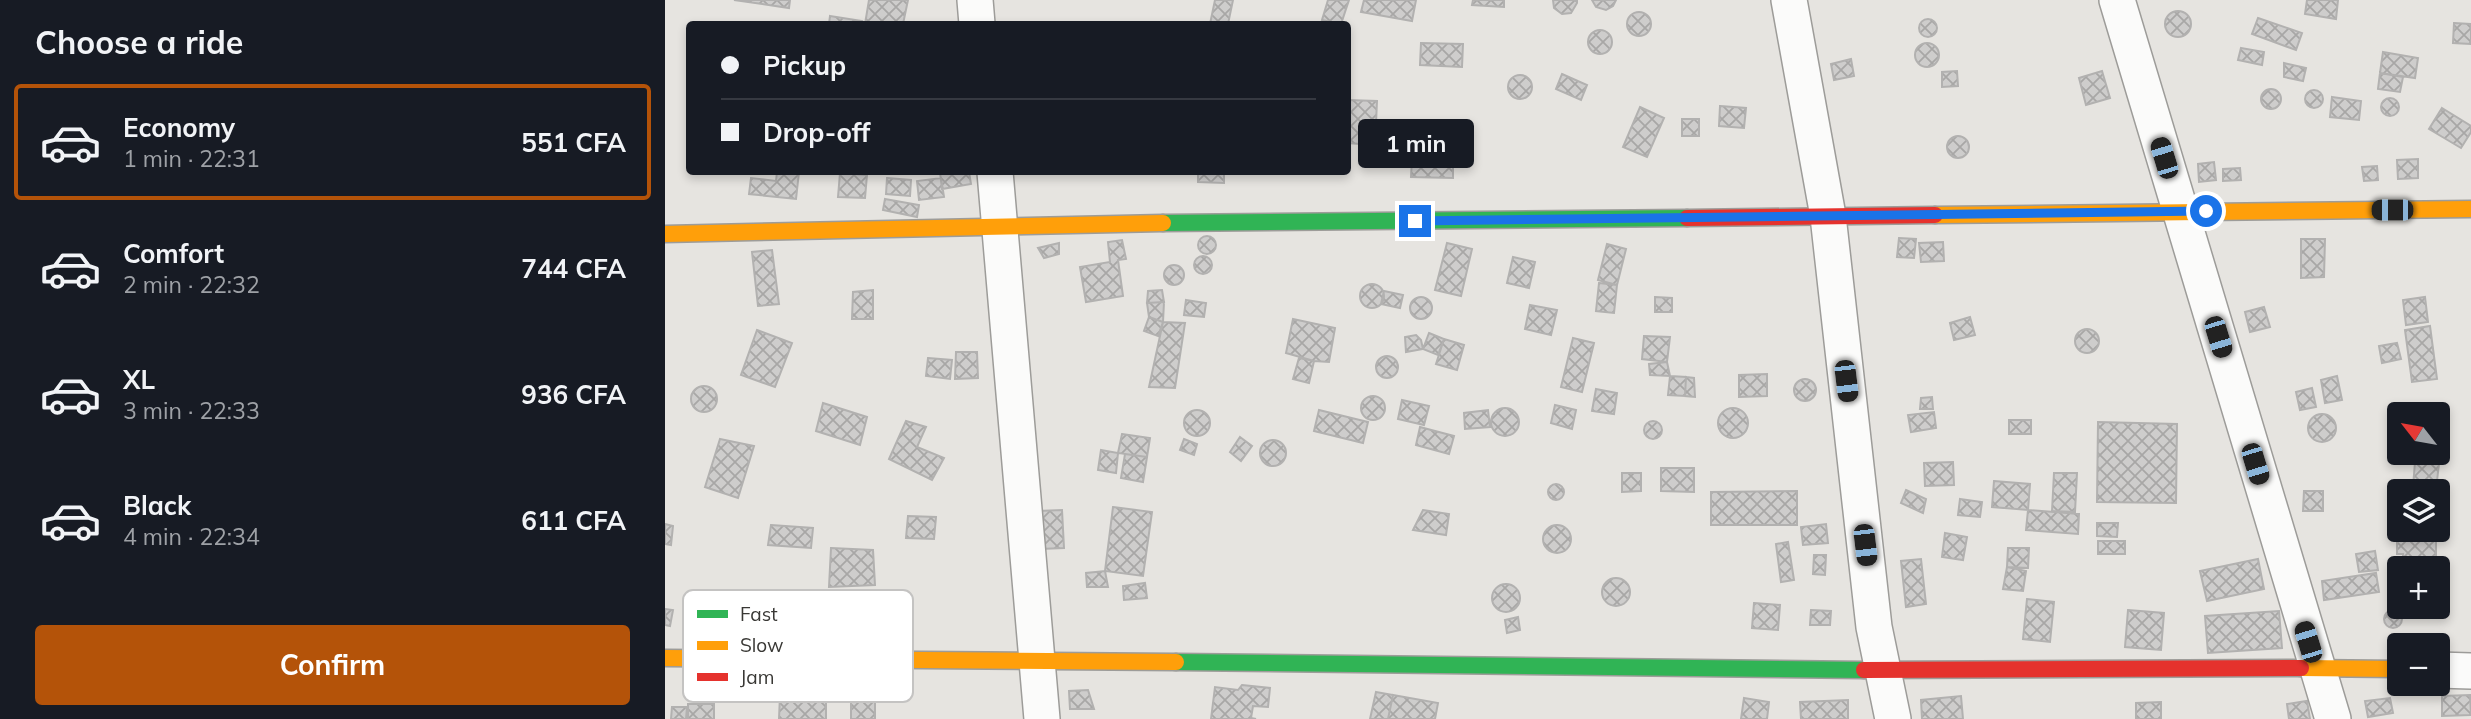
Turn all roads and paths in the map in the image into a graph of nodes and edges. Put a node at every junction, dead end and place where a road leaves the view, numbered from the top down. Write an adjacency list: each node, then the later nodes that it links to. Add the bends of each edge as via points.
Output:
1 (975, 0): 4 (street)
2 (1789, 0): 8 (street)
3 (2116, 0): 7 (street)
4 (978, 21)
5 (995, 175): 9 (street)
6 (2471, 209): 7 (street)
7 (2180, 211): 8 (street); 15 (street)
8 (1828, 216): 9 (street); 17 (street)
9 (1001, 225): 10 (street); 14 (street)
10 (665, 234)
11 (665, 658): 12 (street)
12 (683, 658)
13 (913, 659): 14 (street)
14 (1037, 659): 17 (street); 20 (street)
15 (2316, 667): 16 (street); 17 (street); 22 (street)
16 (2387, 669)
17 (1882, 670): 21 (street)
18 (2450, 670): 19 (street)
19 (2471, 671)
20 (1042, 719)
21 (1893, 719)
22 (2333, 719)

